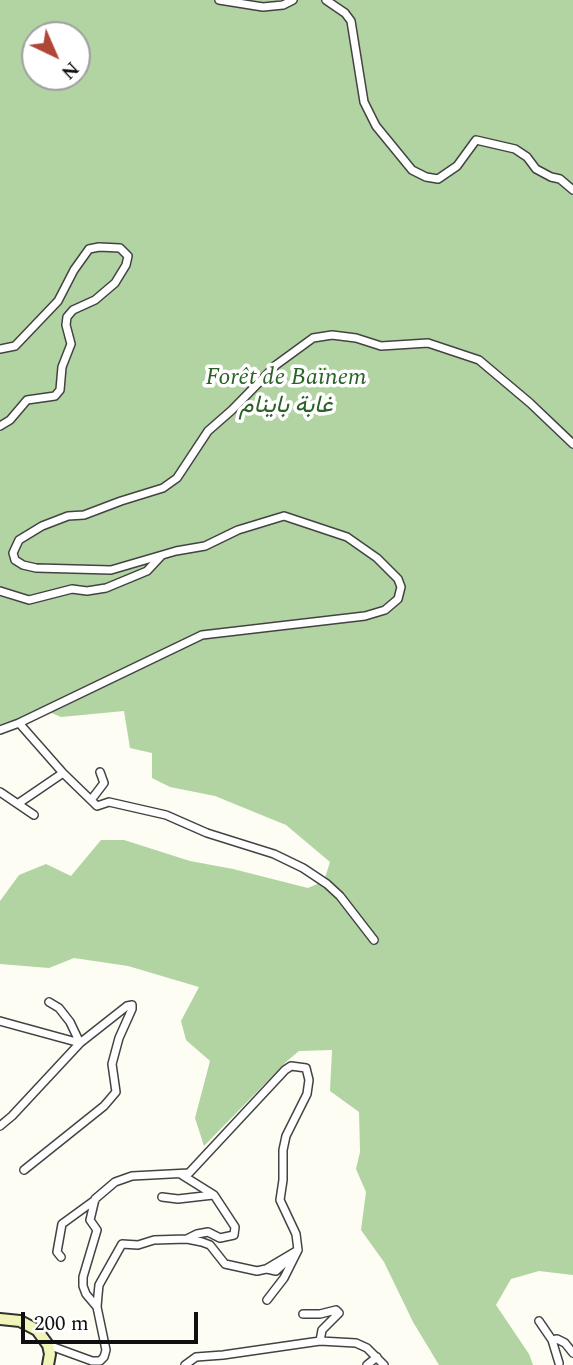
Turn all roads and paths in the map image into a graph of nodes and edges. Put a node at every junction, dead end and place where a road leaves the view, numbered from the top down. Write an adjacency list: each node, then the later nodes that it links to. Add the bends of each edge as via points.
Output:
1 (219, 0): 2 (street, via 263,8)
2 (293, 0)
3 (326, 0): 4 (street, via 351,21 364,102 376,126 412,170 438,179 457,166 476,140 515,149 536,169)
4 (573, 190)
5 (0, 349): 6 (street, via 15,346 58,301 89,249 120,248 128,256 115,283 68,317 71,344 62,367 61,390 55,396 27,400)
6 (0, 426)
7 (573, 444): 8 (street, via 479,360 428,343 381,346 332,335 313,338 276,365 208,431 177,478 163,488 42,526 19,540 13,552 23,565 69,570 111,570)
8 (161, 555): 9 (street, via 147,570 106,588 72,589 29,600); 10 (street, via 205,546 237,530 284,516 347,537 377,558 401,587 398,599 385,610 365,616 202,635)
9 (0, 591)
10 (19, 723): 11 (street); 13 (street)
11 (0, 730)
12 (100, 772): 15 (street, via 104,783)
13 (63, 773): 15 (street); 16 (street)
14 (0, 792): 16 (street)
15 (91, 800): 18 (street, via 97,806 109,803 166,815 303,868 340,896)
16 (19, 803): 17 (street)
17 (34, 815)
18 (374, 940)
19 (49, 1002): 21 (street, via 70,1022)
20 (0, 1021): 21 (street)
21 (80, 1043): 22 (street); 23 (street, via 132,1006 112,1064 116,1093)
22 (0, 1126)
23 (24, 1170)
24 (182, 1175): 25 (street); 27 (street, via 132,1176 115,1182); 29 (street, via 200,1163 285,1070 306,1068 307,1094 286,1136 279,1200 296,1234)
25 (214, 1195): 26 (street); 28 (street, via 235,1227 234,1235 220,1238 208,1232)
26 (162, 1198)
27 (95, 1199): 30 (street, via 62,1224 57,1252); 32 (street, via 90,1220 97,1230 83,1277 86,1294)
28 (187, 1239): 29 (street, via 210,1245 225,1264 249,1270 276,1271); 32 (street, via 122,1244 99,1285)
29 (298, 1250): 31 (street)
30 (61, 1257)
31 (267, 1300)
32 (97, 1307): 38 (street, via 106,1350 102,1359 92,1362)
33 (303, 1314): 37 (street, via 338,1313)
34 (0, 1319): 38 (street, via 29,1324)
35 (539, 1321): 36 (street)
36 (552, 1340): 39 (street, via 562,1341); 41 (street)
37 (320, 1341): 40 (street, via 356,1343); 43 (street, via 196,1357)
38 (48, 1345): 42 (street)
39 (573, 1353)
40 (377, 1357): 44 (street); 45 (street)
41 (559, 1363)
42 (48, 1365)
43 (185, 1365)
44 (367, 1365)
45 (384, 1365)

